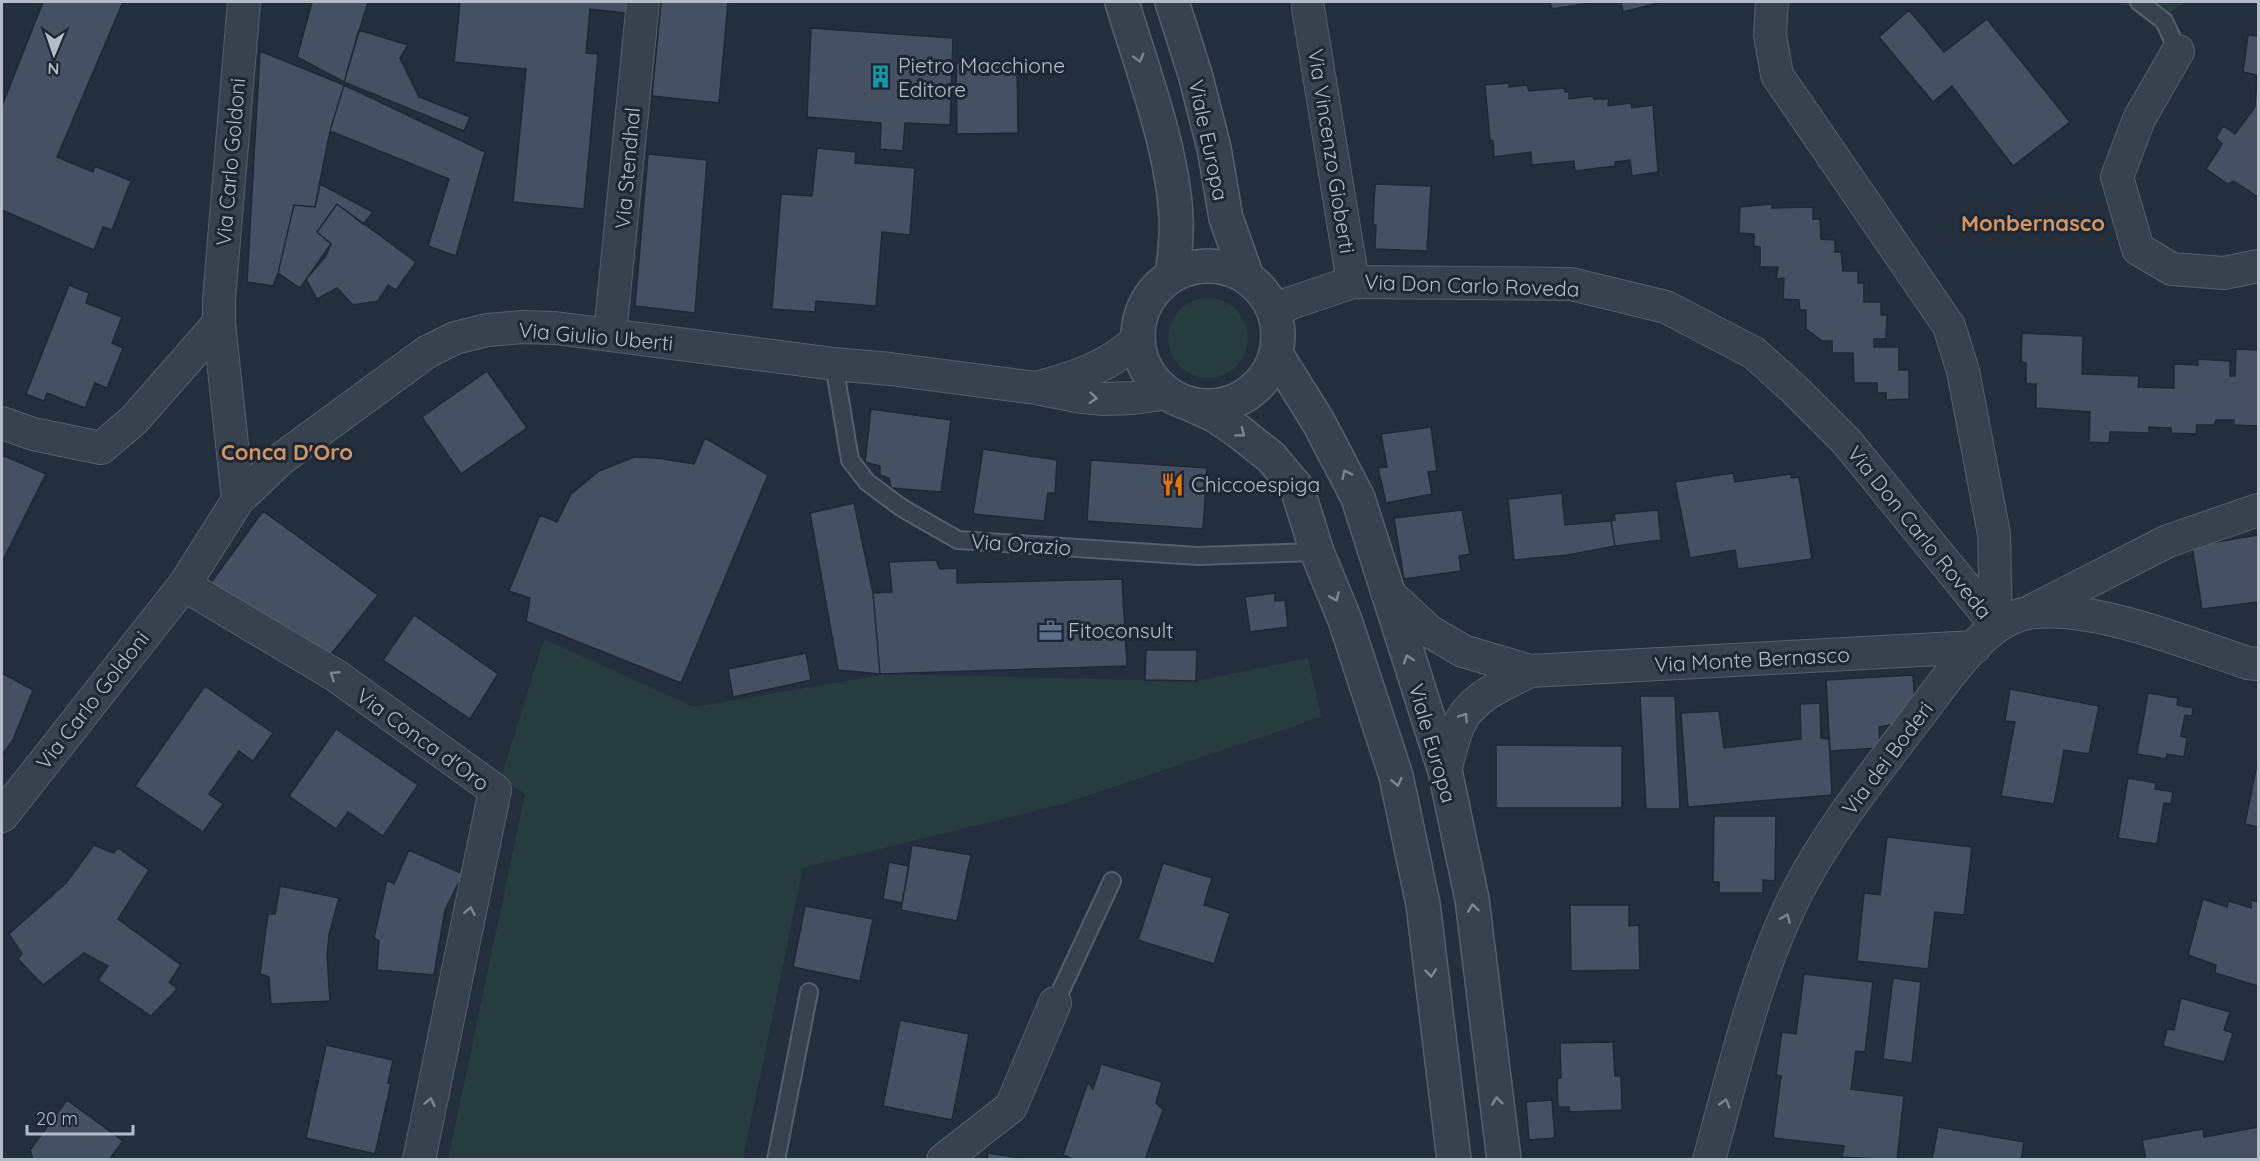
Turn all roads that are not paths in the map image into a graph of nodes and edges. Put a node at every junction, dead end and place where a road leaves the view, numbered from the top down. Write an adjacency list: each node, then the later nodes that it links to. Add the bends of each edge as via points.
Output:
1 (243, 2): 14 (street, Via Carlo Goldoni)
2 (643, 2): 15 (street, Via Stendhal)
3 (1122, 2): 10 (street, one-way to 10, via 1172,182 1177,239)
4 (1172, 2): 11 (street, Viale Europa, via 1214,148 1226,218)
5 (1772, 2): 28 (street, Via Don Carlo Roveda, via 1770,35 1777,75 1949,326 1963,371 1994,534)
6 (2139, 2): 8 (lane, via 2164,21)
7 (1308, 8): 12 (street, Via Vincenzo Gioberti)
8 (2178, 51): 9 (street, via 2139,119 2117,177 2138,249 2172,269 2224,273)
9 (2259, 266)
10 (1172, 275): 11 (street, Viale Europa, via 1210,265); 16 (street, Viale Europa, via 1146,302)
11 (1247, 277): 13 (street, Viale Europa, via 1263,291)
12 (1353, 282): 13 (street, Via Vincenzo Gioberti); 28 (street, Via Don Carlo Roveda, via 1571,284 1666,307 1754,353 1847,442)
13 (1274, 311): 17 (street, Viale Europa, via 1278,332)
14 (219, 323): 21 (street, via 134,420 101,448 33,434); 22 (street, Via Carlo Goldoni)
15 (610, 334): 18 (street, Via Giulio Uberti); 22 (street, Via Giulio Uberti, via 523,327 455,338 427,352 281,459)
16 (1137, 340): 19 (street, Via Giulio Uberti, via 1123,354 1092,370); 20 (street, Viale Europa, via 1152,379)
17 (1276, 354): 20 (street, Viale Europa, via 1267,374 1253,390 1234,401 1212,406); 26 (street, Viale Europa, one-way to 17, via 1358,498 1319,423)
18 (834, 364): 19 (street, Via Giulio Uberti); 24 (lane, Via Orazio, via 850,460 867,482 902,508 958,540 1197,556)
19 (1036, 388): 20 (street, Via Giulio Uberti, one-way to 20, via 1104,399)
20 (1179, 398): 24 (street, Viale Europa, one-way to 24, via 1216,416 1271,457 1297,488)
21 (2, 423)
22 (237, 501): 25 (street, Via Giulio Uberti)
23 (2259, 510): 27 (street, via 2168,541)
24 (1317, 552): 39 (street, Viale Europa, one-way to 39, via 1345,620 1396,776 1423,904)
25 (184, 585): 32 (street, Via Carlo Goldoni); 36 (street, Via Conca d'Oro, one-way to 25, via 495,790 335,675)
26 (1387, 592): 30 (street, Via Monte Bernasco, via 1429,631 1463,651); 31 (street, Viale Europa, one-way to 26)
27 (2027, 613): 28 (street, Via dei Boderi); 29 (street, Via dei Boderi, via 2065,612 2115,621)
28 (1985, 636): 30 (street, Via Monte Bernasco); 41 (street, Via dei Boderi, one-way to 28, via 1762,974 1795,896 1838,823 1950,675)
29 (2259, 664)
30 (1530, 671): 31 (street, Via Monte Bernasco, one-way to 30, via 1458,726 1473,704)
31 (1444, 771): 40 (street, Viale Europa, one-way to 31, via 1472,899)
32 (2, 816)
33 (1112, 881): 35 (lane)
34 (809, 992): 37 (lane)
35 (1055, 1003): 38 (street, via 1011,1107)
36 (418, 1160)
37 (776, 1160)
38 (943, 1160)
39 (1454, 1160)
40 (1504, 1160)
41 (1709, 1160)

